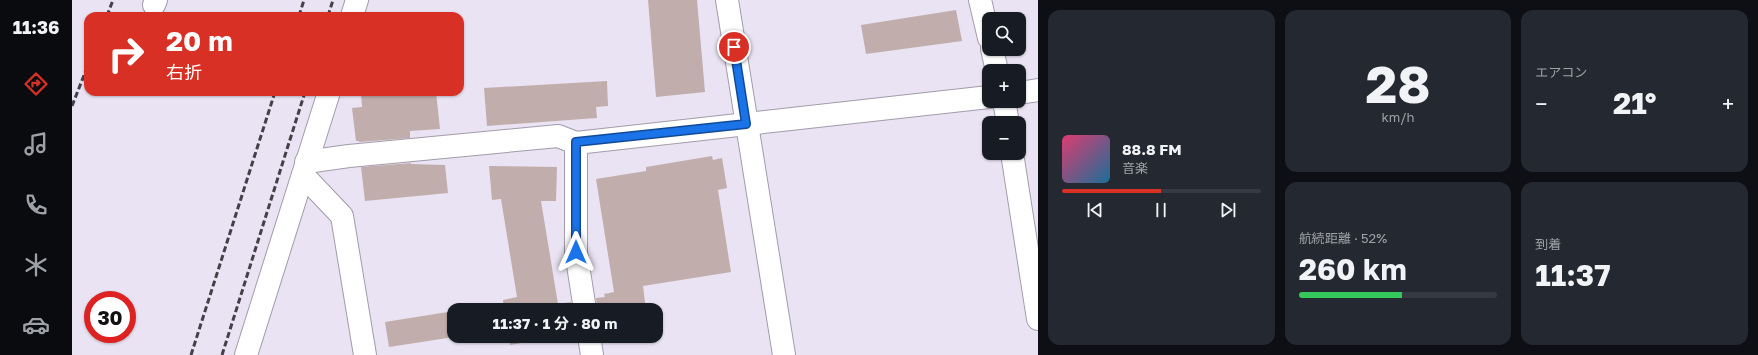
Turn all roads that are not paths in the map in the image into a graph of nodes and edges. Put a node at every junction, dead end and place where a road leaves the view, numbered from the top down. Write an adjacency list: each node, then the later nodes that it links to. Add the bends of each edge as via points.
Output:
1 (357, 0): 4 (street)
2 (727, 0): 10 (street)
3 (980, 0): 5 (street)
4 (353, 12)
5 (983, 12)
6 (1038, 90): 7 (street)
7 (1026, 92)
8 (327, 96): 13 (street)
9 (982, 98): 10 (street)
10 (746, 124): 11 (street); 20 (street)
11 (576, 142): 13 (street, via 558,136 348,156); 14 (street, via 576,252)
12 (1013, 160): 15 (street)
13 (304, 169): 17 (street); 18 (street, via 342,216)
14 (584, 303)
15 (1038, 319)
16 (590, 343): 19 (street)
17 (246, 355)
18 (365, 355)
19 (592, 355)
20 (784, 355)

